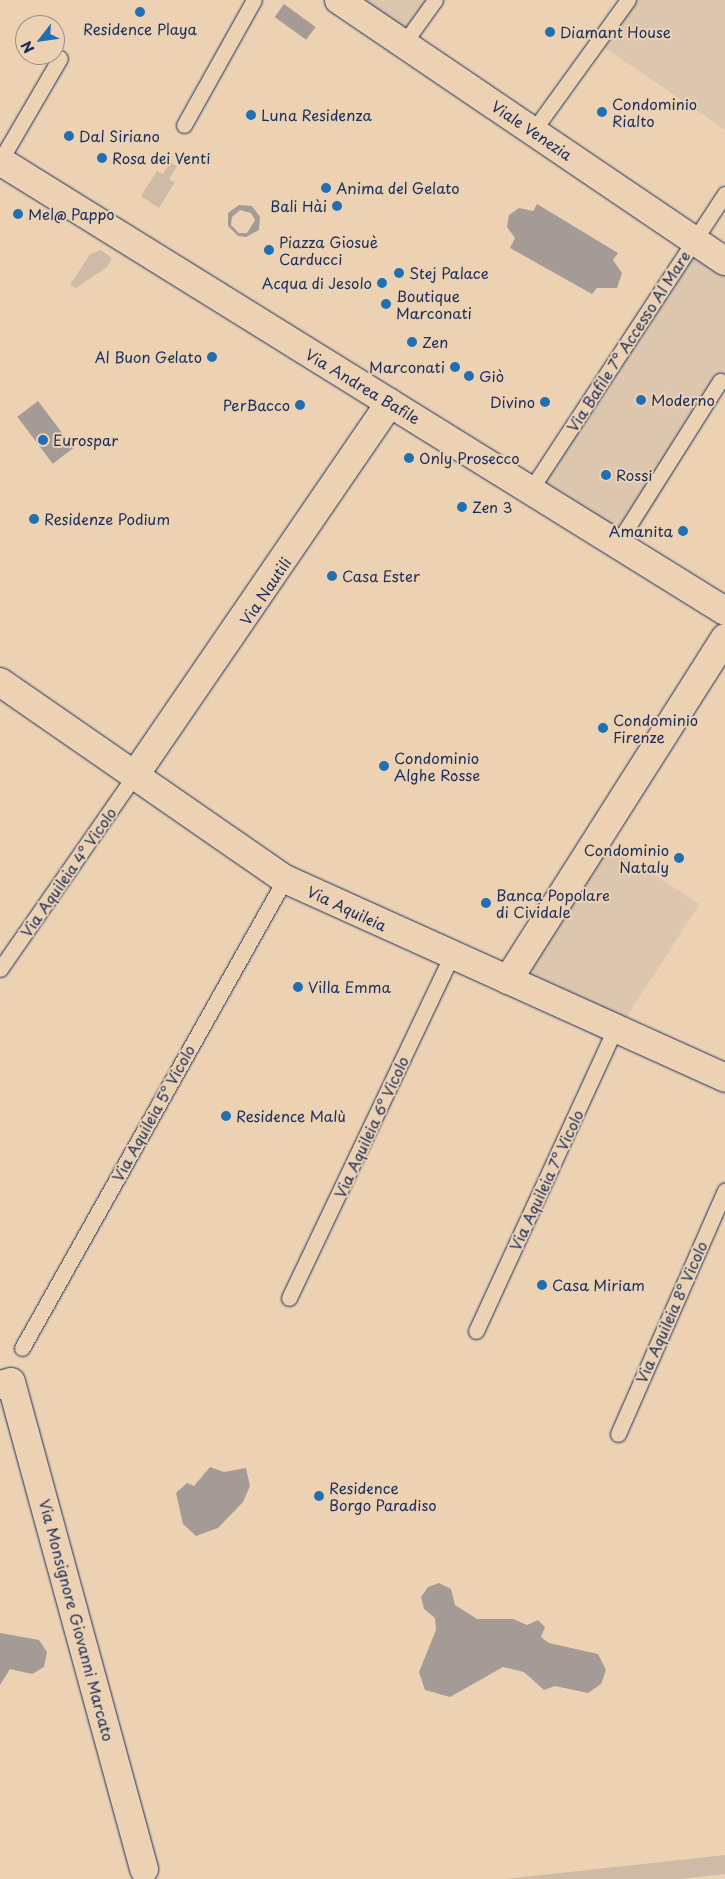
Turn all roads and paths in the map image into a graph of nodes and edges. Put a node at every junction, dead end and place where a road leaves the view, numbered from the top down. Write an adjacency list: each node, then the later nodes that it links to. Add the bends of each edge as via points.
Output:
1 (254, 0): 7 (lane)
2 (339, 0): 5 (street, Viale Venezia)
3 (435, 0): 5 (lane)
4 (628, 0): 8 (lane)
5 (404, 43): 8 (street, Viale Venezia)
6 (56, 65): 9 (lane)
7 (184, 125)
8 (533, 131): 11 (street, Viale Venezia)
9 (0, 161): 14 (street, Via Andrea Bafile)
10 (725, 194): 11 (lane, Via Bafile 7° Accesso Al Mare)
11 (694, 240): 12 (street, Viale Venezia); 15 (lane, Via Bafile 7° Accesso Al Mare)
12 (725, 261)
13 (720, 381): 16 (lane)
14 (390, 403): 15 (street, Via Andrea Bafile); 20 (street, Via Nautili)
15 (531, 489): 16 (street, Via Andrea Bafile)
16 (617, 544): 17 (street, Via Andrea Bafile)
17 (725, 611)
18 (725, 638): 24 (street)
19 (0, 682): 20 (street, Via Aquileia)
20 (135, 775): 21 (street, Via Aquileia); 23 (lane, Via Aquileia 4° Vicolo)
21 (285, 879): 22 (street, Via Aquileia); 30 (lane, Via Aquileia 5° Vicolo)
22 (452, 955): 24 (street, Via Aquileia); 28 (lane, Via Aquileia 6° Vicolo)
23 (0, 969)
24 (508, 980): 25 (street, Via Aquileia)
25 (615, 1028): 26 (street, Via Aquileia); 29 (lane, Via Aquileia 7° Vicolo)
26 (725, 1078)
27 (725, 1190): 32 (lane, Via Aquileia 8° Vicolo)
28 (290, 1298)
29 (476, 1331)
30 (22, 1348)
31 (0, 1385): 33 (street, Via Monsignore Giovanni Marcato, via 10,1382)
32 (618, 1434)
33 (144, 1869)

